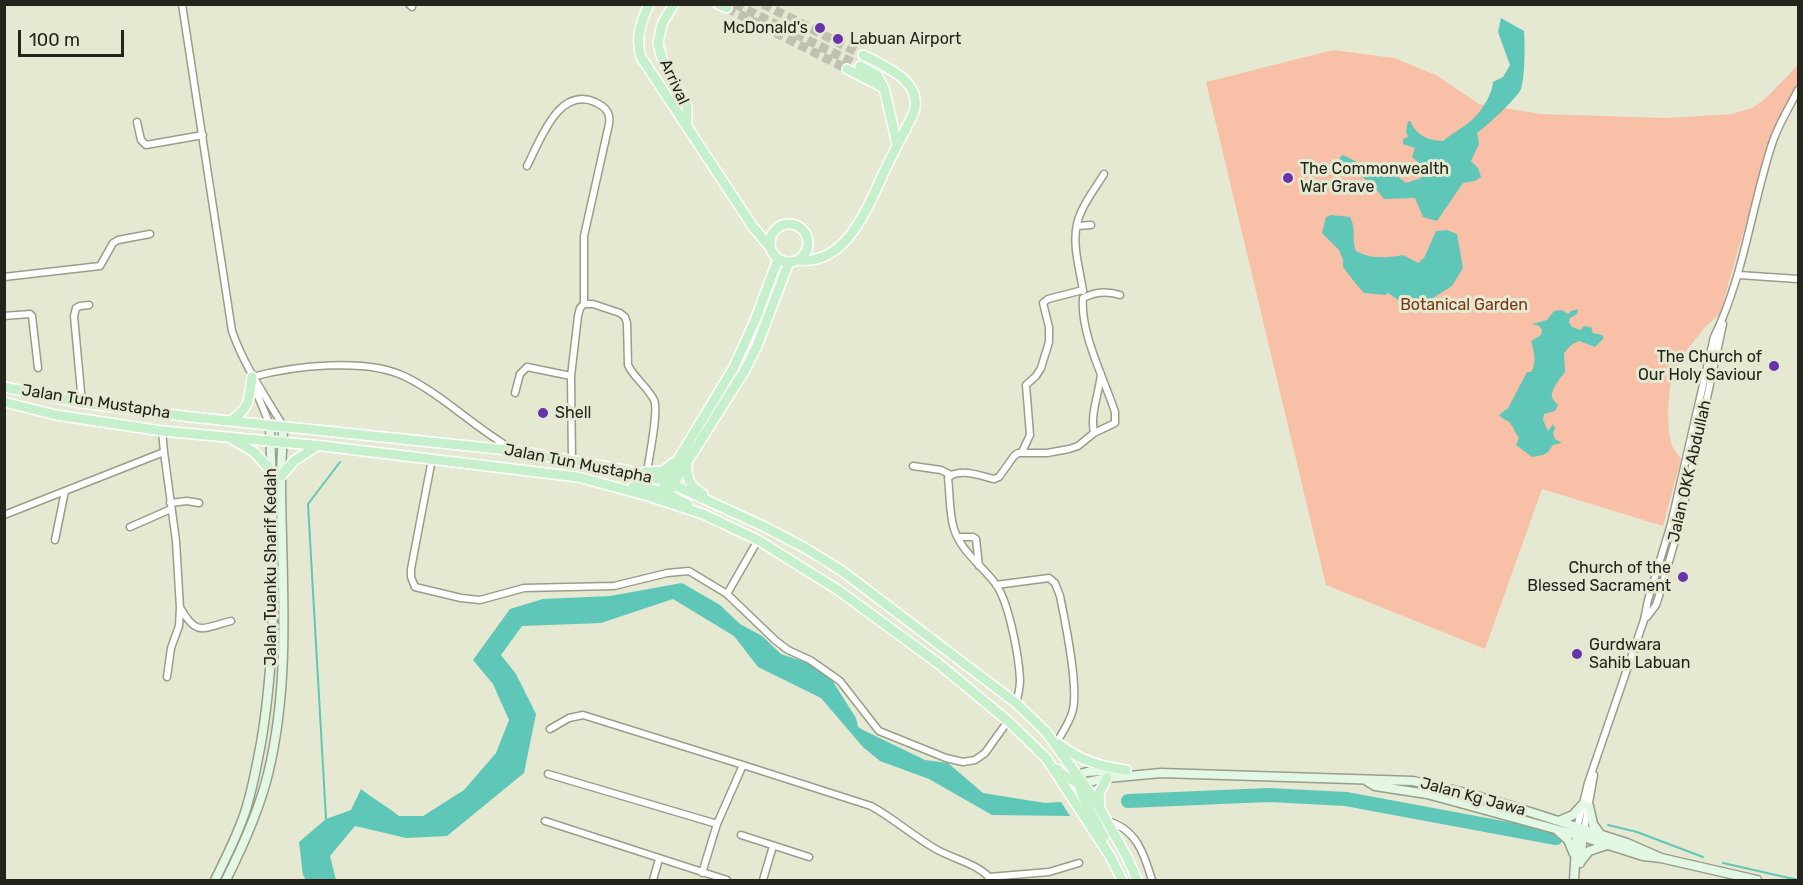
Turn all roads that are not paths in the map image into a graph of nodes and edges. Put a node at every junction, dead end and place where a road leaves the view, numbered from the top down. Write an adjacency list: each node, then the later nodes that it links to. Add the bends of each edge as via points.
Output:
1 (182, 4): 11 (street)
2 (649, 4): 10 (main road, via 638,33 638,48)
3 (674, 4): 10 (main road, Arrival, via 662,24 659,49 687,106)
4 (863, 55): 12 (main road, via 907,81 916,96 914,112)
5 (860, 66): 7 (main road, via 877,75)
6 (847, 69): 7 (main road)
7 (884, 88): 12 (main road)
8 (1798, 90): 21 (street, Jalan OKK Abdullah, via 1772,143)
9 (137, 122): 11 (street, via 146,145)
10 (687, 127): 18 (main road)
11 (203, 135): 33 (street, via 232,331)
12 (897, 144): 20 (main road, via 847,240 823,257)
13 (527, 166): 27 (street, via 555,114 568,102 589,100 607,111 609,124 584,236)
14 (1104, 174): 16 (street)
15 (1091, 225): 16 (street)
16 (1077, 226): 24 (street, via 1076,248)
17 (150, 234): 22 (street, via 113,243 100,266)
18 (770, 248): 19 (main road); 20 (main road, via 776,230 788,224 800,227 805,232 807,250)
19 (778, 259): 20 (main road); 50 (main road, via 734,367)
20 (794, 261): 50 (main road, via 745,370)
21 (1739, 275): 23 (street); 90 (street, Jalan OKK Abdullah, via 1714,337 1671,524 1644,620 1594,768)
22 (4, 277)
23 (1798, 279)
24 (1083, 290): 26 (street); 49 (street, via 1043,303 1049,342 1041,368 1026,385 1030,435)
25 (1120, 295): 26 (street, via 1098,293)
26 (1083, 298): 31 (street, via 1085,322)
27 (584, 304): 32 (street, via 576,323); 56 (street, via 620,313 627,322 628,365 656,406)
28 (89, 305): 37 (street, via 76,308 74,316)
29 (4, 316): 30 (street, via 32,316)
30 (38, 368)
31 (1101, 371): 42 (street); 42 (street, via 1117,420)
32 (571, 376): 35 (street, via 527,367 520,374); 52 (street)
33 (252, 377): 38 (main road, via 248,403); 39 (street); 40 (street); 47 (street, via 330,365 394,372)
34 (4, 387): 37 (main road, Jalan Tun Mustapha)
35 (515, 393)
36 (4, 402): 41 (main road, via 56,415)
37 (82, 403): 38 (main road, Jalan Tun Mustapha)
38 (231, 421): 39 (main road, Jalan Tun Mustapha)
39 (270, 425): 40 (main road, Jalan Tun Mustapha); 44 (main road, Jalan Tuanku Sharif Kedah)
40 (283, 426): 45 (main road, Jalan Tuanku Sharif Kedah); 47 (main road, Jalan Tun Mustapha)
41 (162, 431): 43 (main road); 48 (street)
42 (1094, 433): 49 (street, via 1069,449)
43 (226, 436): 44 (main road); 55 (main road, via 254,452)
44 (271, 442): 45 (main road); 55 (main road, Jalan Tuanku Sharif Kedah)
45 (283, 443): 46 (main road); 58 (main road, Jalan Tuanku Sharif Kedah)
46 (320, 446): 51 (main road); 58 (main road, via 294,461)
47 (517, 451): 52 (main road, Jalan Tun Mustapha)
48 (164, 452): 61 (street); 64 (street)
49 (1022, 452): 57 (street, via 994,479 959,472)
50 (685, 457): 56 (main road, via 663,471); 60 (main road); 67 (main road, via 692,486)
51 (432, 459): 59 (main road); 74 (street, via 411,569 415,587 480,600 524,588 614,586 690,571)
52 (572, 462): 54 (main road, Jalan Tun Mustapha)
53 (913, 466): 57 (street)
54 (625, 470): 56 (main road); 60 (main road, Jalan Tun Mustapha)
55 (272, 472): 109 (main road, Jalan Tuanku Sharif Kedah, via 273,625 265,718 244,817)
56 (647, 472)
57 (951, 475): 69 (street, via 951,517)
58 (281, 476): 110 (main road, Jalan Tuanku Sharif Kedah, via 285,620 278,725 254,819)
59 (578, 477): 62 (main road); 65 (main road)
60 (669, 483): 62 (main road); 67 (main road, Jalan Tun Mustapha)
61 (65, 491): 66 (street); 70 (street)
62 (665, 492): 65 (main road)
63 (200, 503): 64 (street, via 187,501)
64 (170, 506): 68 (street); 75 (street)
65 (703, 514): 71 (main road)
66 (4, 515)
67 (740, 516): 78 (main road, Jalan Tun Mustapha, via 842,571)
68 (130, 527)
69 (958, 537): 72 (street); 72 (street, via 976,539)
70 (55, 540)
71 (758, 540): 74 (street); 79 (main road, via 887,625)
72 (979, 566): 73 (street)
73 (996, 585): 78 (street, via 1004,600 1018,663); 82 (street, via 1049,578 1060,596 1073,682 1073,710)
74 (727, 594): 79 (street, via 775,640 840,681 879,731 963,762 985,753)
75 (180, 608): 76 (street, via 190,625 197,628); 77 (street)
76 (231, 621)
77 (167, 677)
78 (1016, 703): 81 (main road, Jalan Tun Mustapha)
79 (1008, 721): 83 (main road)
80 (550, 729): 84 (street, via 583,715)
81 (1046, 732): 82 (main road); 89 (main road, Jalan Tun Mustapha)
82 (1057, 742): 85 (main road, via 1090,763)
83 (1046, 758): 89 (main road, via 1062,774); 101 (main road)
84 (743, 765): 94 (street); 108 (street, via 871,806 935,849 979,868)
85 (1126, 770): 86 (main road, Jalan Kg Jawa); 89 (main road, Jalan Kg Jawa, via 1104,770)
86 (1161, 773): 88 (main road, Jalan Kg Jawa); 95 (main road, Jalan Kg Jawa, via 1367,781 1375,786 1427,794)
87 (548, 774): 94 (street)
88 (1107, 778): 89 (main road, Jalan Kg Jawa); 91 (main road, via 1099,793)
89 (1079, 781): 91 (main road, Jalan Tun Mustapha); 101 (main road)
90 (1586, 805): 95 (main road); 96 (street, Jalan OKK Abdullah); 98 (main road)
91 (1101, 809): 93 (main road, Jalan Tun Mustapha)
92 (545, 821): 104 (street)
93 (1107, 821): 115 (main road, Jalan Tun Mustapha); 116 (street, via 1134,836)
94 (717, 824): 107 (street)
95 (1558, 826): 96 (main road, Jalan Kg Jawa); 105 (main road)
96 (1580, 833): 98 (main road); 99 (main road); 105 (main road, Jalan OKK Abdullah)
97 (741, 835): 100 (street)
98 (1601, 835): 103 (main road)
99 (1608, 845): 103 (main road); 105 (main road, via 1589,851)
100 (773, 846): 102 (street); 113 (street)
101 (1110, 856): 114 (main road)
102 (809, 857)
103 (1661, 858): 118 (main road)
104 (659, 859): 107 (street); 111 (street)
105 (1578, 860): 117 (main road, Jalan OKK Abdullah)
106 (1079, 863): 108 (street, via 1049,872)
107 (702, 873): 112 (street)
108 (988, 879)
109 (215, 880)
110 (226, 880)
111 (653, 880)
112 (727, 880)
113 (763, 880)
114 (1122, 880)
115 (1137, 880)
116 (1152, 880)
117 (1576, 880)
118 (1758, 880)

